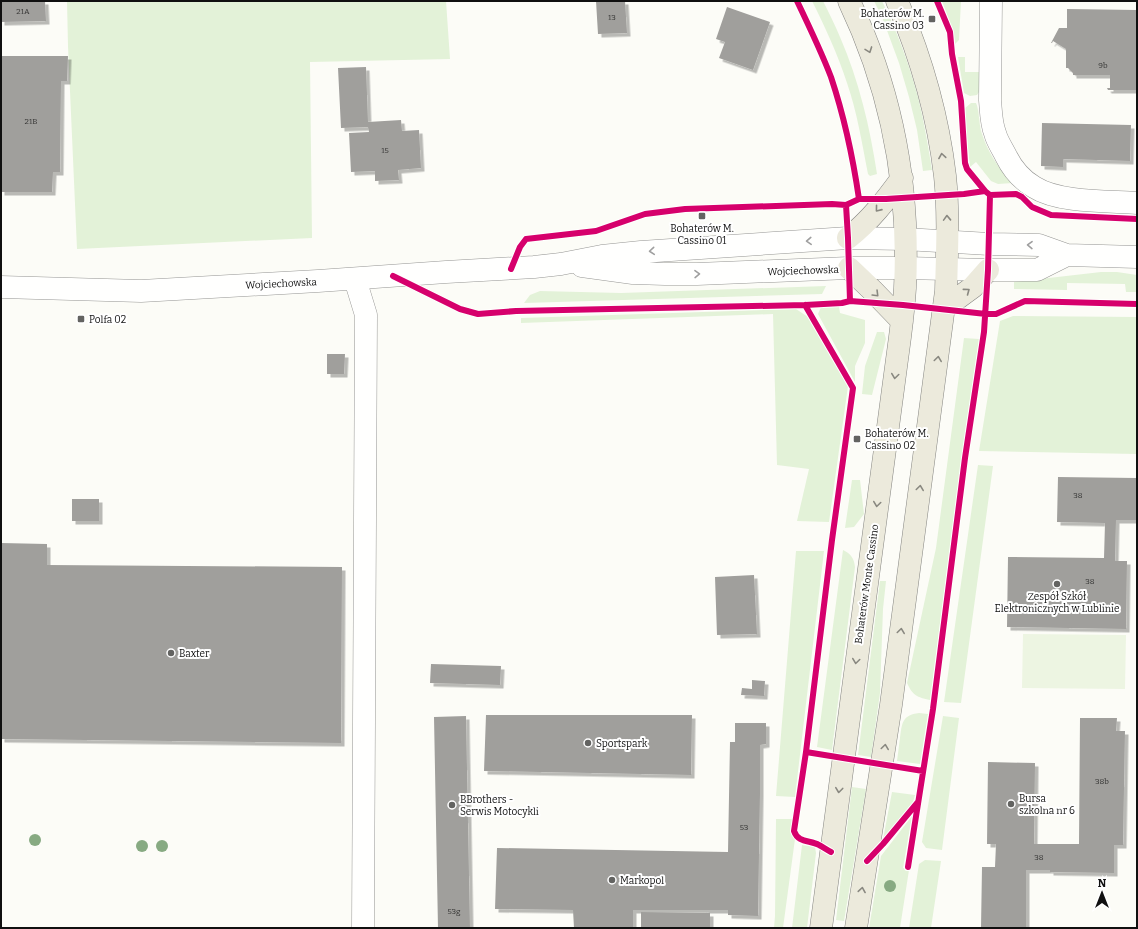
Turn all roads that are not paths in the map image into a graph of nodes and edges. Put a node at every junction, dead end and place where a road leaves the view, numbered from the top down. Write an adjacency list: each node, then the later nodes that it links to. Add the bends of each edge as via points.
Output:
1 (848, 1): 4 (main road, Bohaterów Monte Cassino, one-way to 4, via 861,28 880,82 891,120)
2 (897, 1): 8 (main road, one-way to 2, via 945,176 935,120 922,69)
3 (991, 1): 5 (street, via 991,116 995,133 1010,164 1022,178 1048,194 1071,199)
4 (902, 178): 6 (main road, one-way to 6, via 873,215); 7 (main road, Bohaterów Monte Cassino)
5 (1137, 203)
6 (848, 238): 7 (street, Wojciechowska); 11 (street, Wojciechowska, one-way to 11, via 661,250 602,256)
7 (905, 239): 8 (street, Wojciechowska); 13 (main road, Bohaterów Monte Cassino)
8 (947, 241): 9 (street, Wojciechowska, one-way to 8, via 1039,245); 14 (main road)
9 (1067, 255): 10 (street, Wojciechowska); 15 (street, Wojciechowska, via 1037,270)
10 (1137, 257)
11 (560, 264): 12 (street, Wojciechowska, one-way to 12, via 633,273 665,274); 16 (street, Wojciechowska)
12 (849, 268): 13 (street, Wojciechowska); 19 (main road, one-way to 19)
13 (905, 268): 14 (street, Wojciechowska); 19 (main road, Bohaterów Monte Cassino)
14 (947, 269): 15 (street, Wojciechowska); 18 (main road)
15 (988, 270): 18 (main road, one-way to 15, via 973,287)
16 (355, 279): 17 (street, Wojciechowska, via 141,291); 20 (street, via 366,315)
17 (1, 287)
18 (944, 309): 22 (main road, one-way to 18, via 891,705)
19 (902, 321): 21 (main road, Bohaterów Monte Cassino, one-way to 21)
20 (363, 928)
21 (821, 928)
22 (856, 928)

